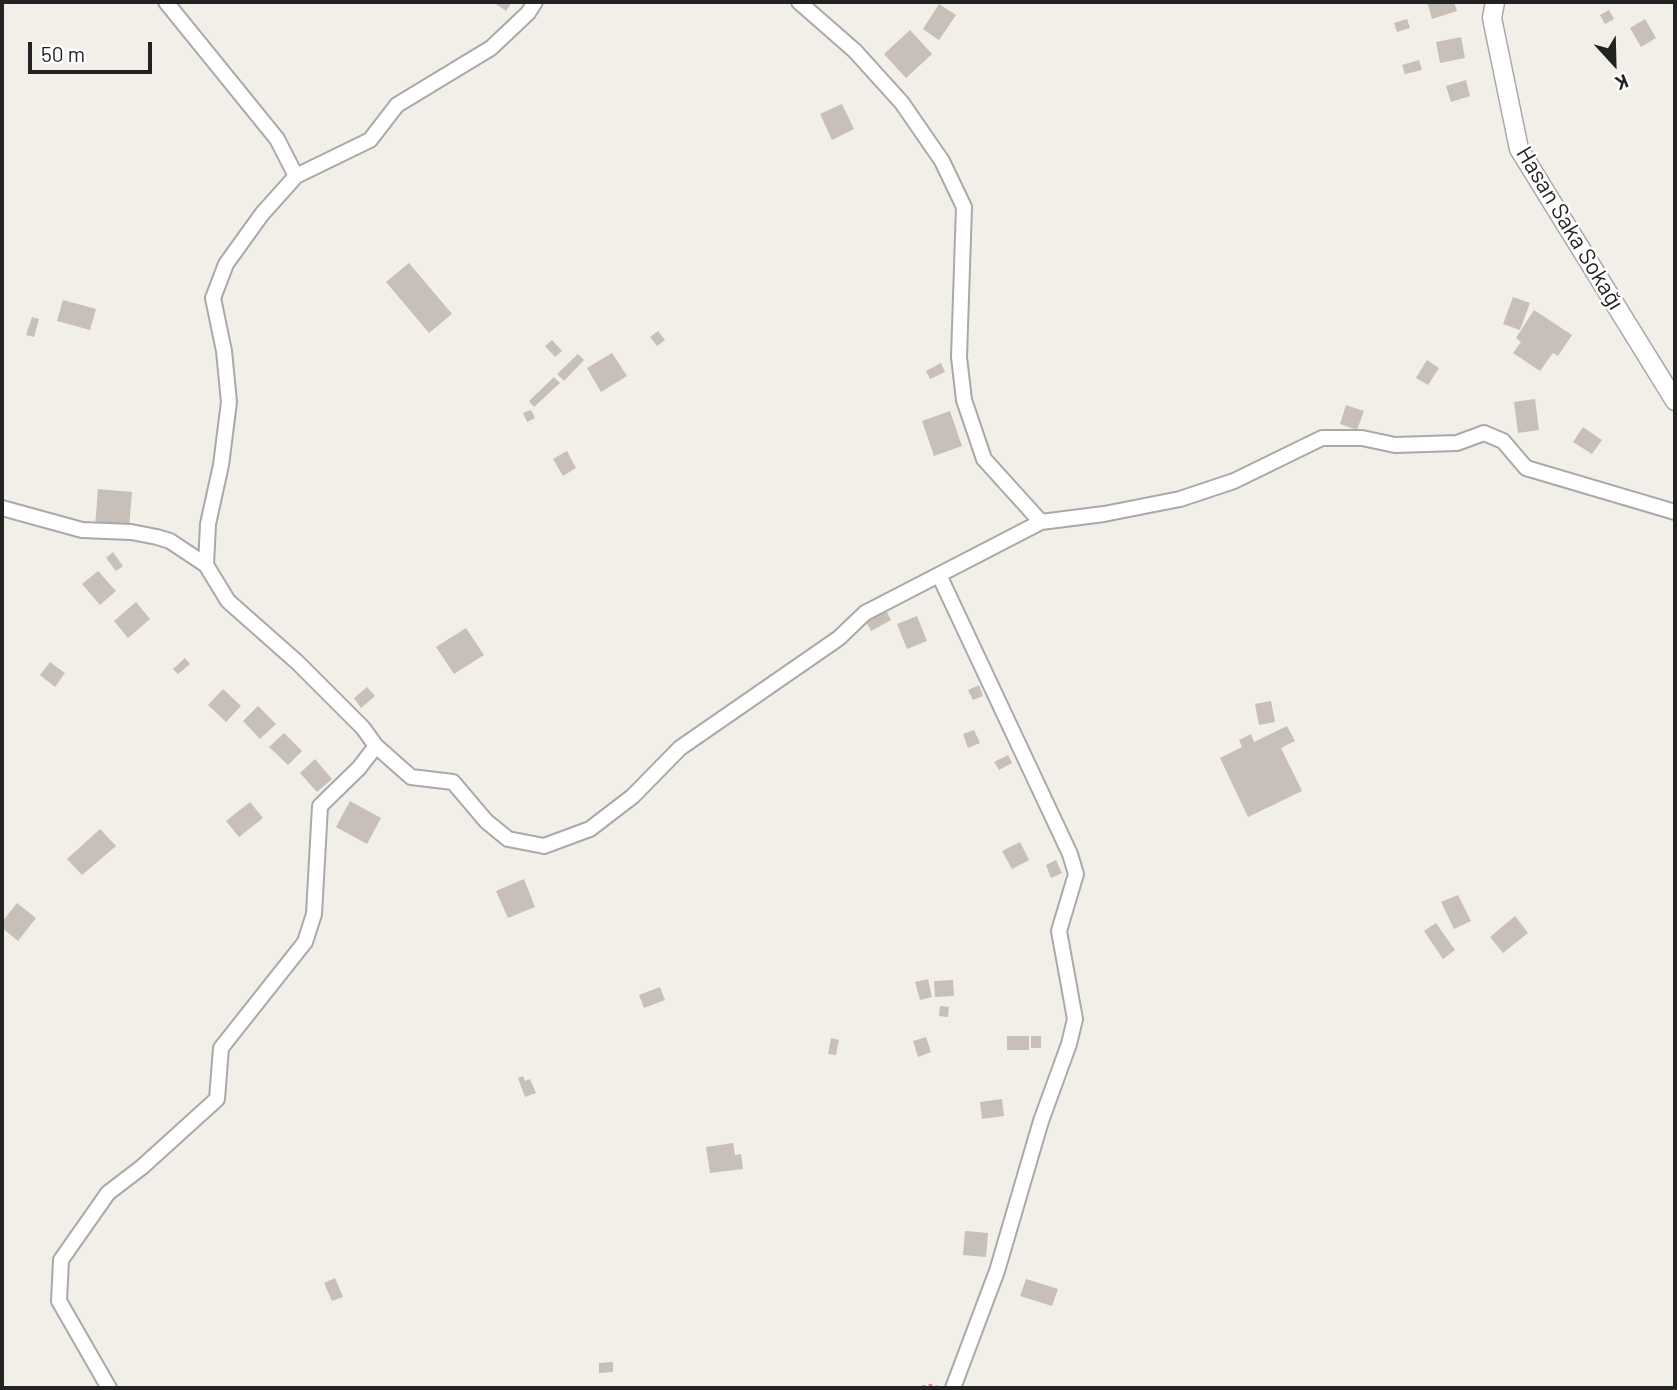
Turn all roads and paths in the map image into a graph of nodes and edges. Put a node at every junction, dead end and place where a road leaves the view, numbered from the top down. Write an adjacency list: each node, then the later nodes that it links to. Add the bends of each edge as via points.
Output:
1 (166, 2): 5 (street, via 277,139)
2 (536, 2): 5 (street, via 491,48 397,105 370,140)
3 (799, 2): 9 (street, via 855,51 902,103 942,161 964,207 959,357 964,400 984,459)
4 (1495, 2): 6 (street, Hasan Saka Sokağı, via 1492,18 1519,149)
5 (296, 176): 10 (street, via 226,264 213,298 229,402)
6 (1675, 401)
7 (2, 508): 10 (street, via 82,530 131,531 157,537)
8 (1675, 512): 9 (street, via 1526,468 1503,441 1483,433 1457,443 1395,445 1322,438 1234,481 1180,499)
9 (1041, 522): 11 (street)
10 (205, 565): 12 (street, via 228,601 297,662)
11 (939, 575): 12 (street, via 865,613 839,638 680,748 633,796 590,829 544,846 508,839 453,782 411,776); 16 (street, via 1076,874 1059,931 1075,1019 997,1271)
12 (376, 746): 13 (street, via 320,806 314,914 305,942 221,1048 217,1099 108,1193 61,1260 59,1301)
13 (109, 1388)
14 (915, 1388): 15 (path)
15 (945, 1388)
16 (953, 1388)

